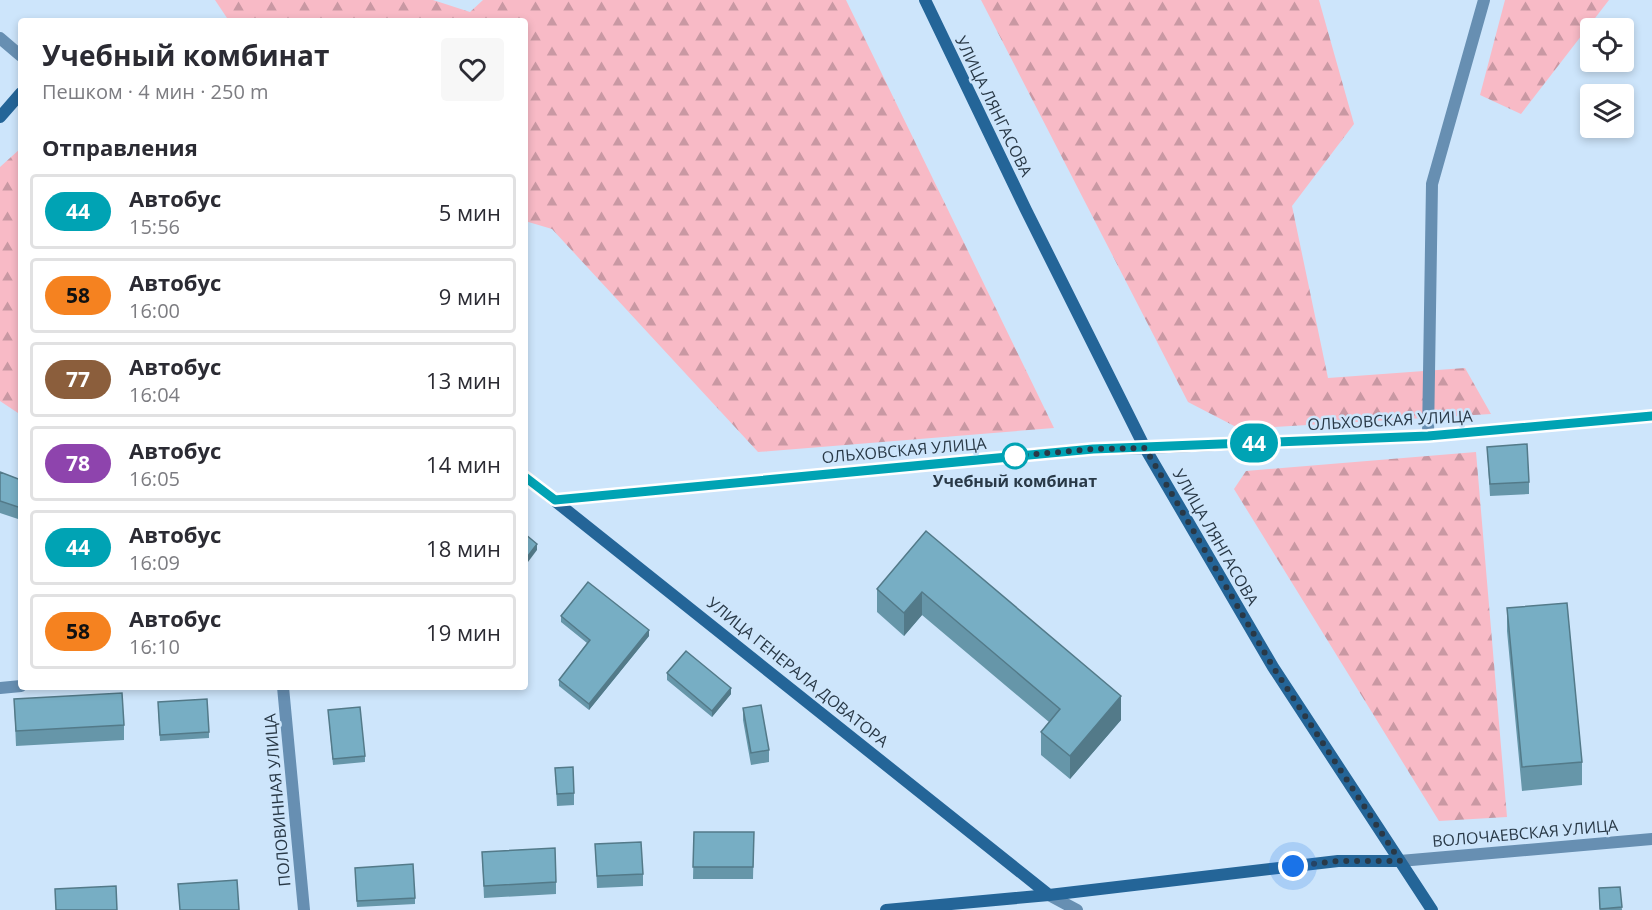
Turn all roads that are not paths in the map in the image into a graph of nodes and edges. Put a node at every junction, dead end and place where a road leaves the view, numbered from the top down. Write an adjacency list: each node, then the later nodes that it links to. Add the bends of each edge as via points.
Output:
1 (925, 0): 9 (street, УЛИЦА ЛЯНГАСОВА)
2 (1484, 0): 8 (street, via 1432,184)
3 (0, 38): 4 (street)
4 (18, 53)
5 (18, 96): 6 (street)
6 (0, 117)
7 (1652, 416): 8 (street, ОЛЬХОВСКАЯ УЛИЦА)
8 (1428, 436): 9 (street, ОЛЬХОВСКАЯ УЛИЦА)
9 (1145, 448): 11 (street, ОЛЬХОВСКАЯ УЛИЦА, via 1093,449); 16 (street, УЛИЦА ЛЯНГАСОВА, via 1273,667)
10 (528, 479): 11 (street, УЛИЦА ГЕНЕРАЛА ДОВАТОРА)
11 (555, 500): 17 (street, УЛИЦА ГЕНЕРАЛА ДОВАТОРА)
12 (18, 686): 13 (street)
13 (0, 688)
14 (283, 690): 19 (street, ПОЛОВИННАЯ УЛИЦА)
15 (1652, 839): 16 (street, ВОЛОЧАЕВСКАЯ УЛИЦА)
16 (1400, 861): 17 (street, via 1338,861); 22 (street, УЛИЦА ЛЯНГАСОВА)
17 (1049, 895): 18 (street); 21 (street)
18 (916, 909): 20 (street)
19 (304, 910)
20 (886, 910)
21 (1077, 910)
22 (1432, 910)

